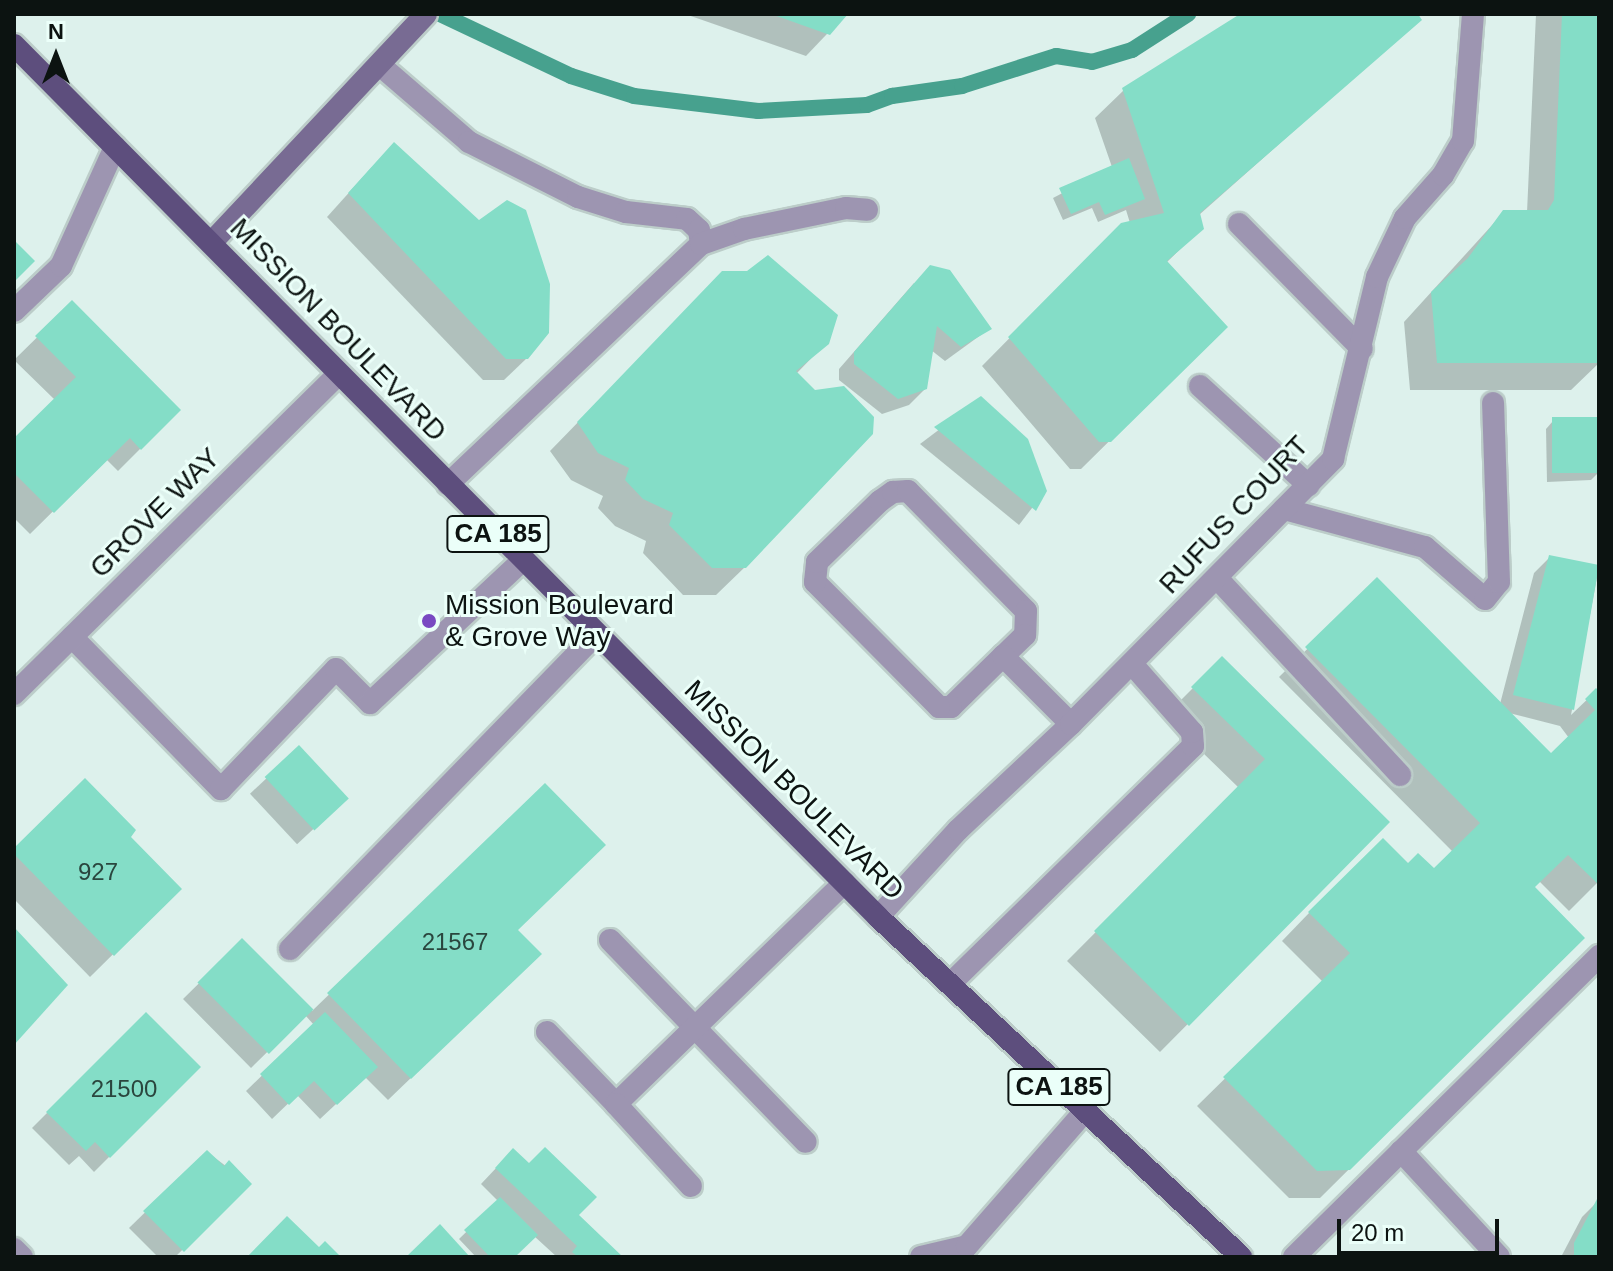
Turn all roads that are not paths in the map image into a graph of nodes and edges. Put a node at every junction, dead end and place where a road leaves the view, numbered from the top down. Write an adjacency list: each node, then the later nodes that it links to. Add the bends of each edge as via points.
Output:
1 (426, 14): 4 (main road)
2 (1473, 14): 11 (street, RUFUS COURT, via 1463,141 1393,241 1377,277)
3 (14, 45): 5 (main road, MISSION BOULEVARD / CA 185)
4 (381, 66): 8 (main road); 9 (street, via 469,142 578,197 626,212 687,219 699,230)
5 (115, 147): 8 (main road, MISSION BOULEVARD / CA 185); 10 (street, via 61,266)
6 (867, 210): 9 (street, via 846,208 744,229)
7 (1239, 224): 11 (street)
8 (211, 243): 12 (main road, MISSION BOULEVARD / CA 185)
9 (701, 244): 15 (street)
10 (14, 311)
11 (1362, 349): 16 (street, RUFUS COURT, via 1333,459)
12 (338, 374): 15 (main road, MISSION BOULEVARD / CA 185); 21 (street, GROVE WAY)
13 (1200, 386): 16 (street)
14 (1493, 403): 17 (street, via 1499,582 1485,599 1425,547)
15 (448, 484): 18 (main road, MISSION BOULEVARD / CA 185)
16 (1308, 485): 17 (street, RUFUS COURT)
17 (1284, 509): 19 (street, RUFUS COURT)
18 (523, 560): 20 (main road, MISSION BOULEVARD / CA 185); 21 (street, via 370,703 336,669 221,789)
19 (1217, 578): 23 (street, RUFUS COURT); 26 (street)
20 (595, 635): 27 (main road, MISSION BOULEVARD / CA 185); 30 (street)
21 (72, 637): 24 (street, GROVE WAY)
22 (1003, 656): 22 (street, via 1025,635 1026,611 908,491 893,492 880,501 817,562 815,582 939,707 951,707); 25 (street)
23 (1132, 664): 25 (street, RUFUS COURT); 32 (street, via 1192,732 1193,746)
24 (14, 694)
25 (1071, 724): 28 (street, RUFUS COURT, via 958,830)
26 (1400, 775)
27 (844, 883): 28 (main road, MISSION BOULEVARD / CA 185); 33 (street)
28 (878, 917): 32 (main road, MISSION BOULEVARD / CA 185)
29 (610, 940): 33 (street)
30 (290, 949)
31 (1599, 956): 38 (street)
32 (950, 984): 36 (main road, MISSION BOULEVARD / CA 185)
33 (695, 1027): 35 (street); 37 (street)
34 (547, 1032): 35 (street)
35 (616, 1104): 39 (street)
36 (1085, 1111): 42 (street, via 967,1246); 43 (main road, MISSION BOULEVARD / CA 185)
37 (806, 1142)
38 (1401, 1151): 44 (street); 45 (street)
39 (691, 1186)
40 (14, 1249): 41 (street)
41 (22, 1257)
42 (921, 1257)
43 (1241, 1257)
44 (1294, 1257)
45 (1499, 1257)

